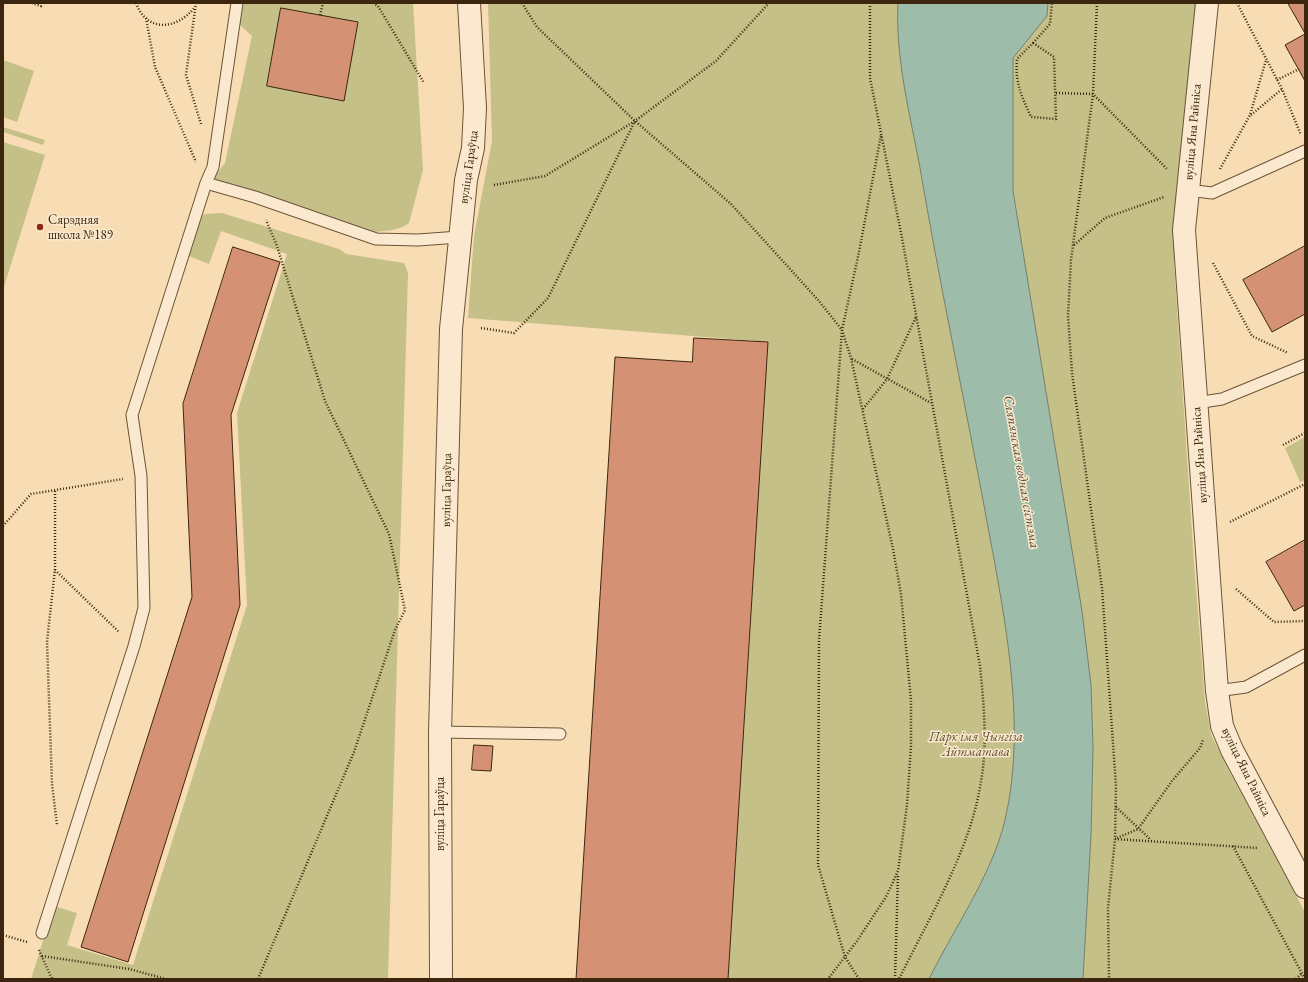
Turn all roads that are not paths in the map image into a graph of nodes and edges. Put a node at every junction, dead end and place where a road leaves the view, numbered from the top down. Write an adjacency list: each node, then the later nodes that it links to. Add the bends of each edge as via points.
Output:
1 (237, 3): 5 (lane, via 213,167)
2 (469, 3): 7 (street, вуліца Гараўца, via 476,108 473,148)
3 (1207, 3): 6 (street, вуліца Яна Райніса)
4 (1305, 151): 6 (lane, via 1212,193)
5 (206, 183): 7 (lane, via 255,197 376,239); 15 (lane, via 132,415 141,476 144,608)
6 (1188, 190): 9 (street, вуліца Яна Райніса, via 1184,230)
7 (459, 237): 12 (street, вуліца Гараўца, via 451,329)
8 (1300, 367): 9 (lane, via 1222,399)
9 (1196, 403): 11 (street, вуліца Яна Райніса)
10 (1305, 655): 11 (lane, via 1246,687)
11 (1217, 691): 14 (street, вуліца Яна Райніса, via 1222,726 1232,750)
12 (440, 732): 13 (lane); 16 (street, вуліца Гараўца)
13 (560, 734)
14 (1305, 887)
15 (42, 933)
16 (441, 979)

